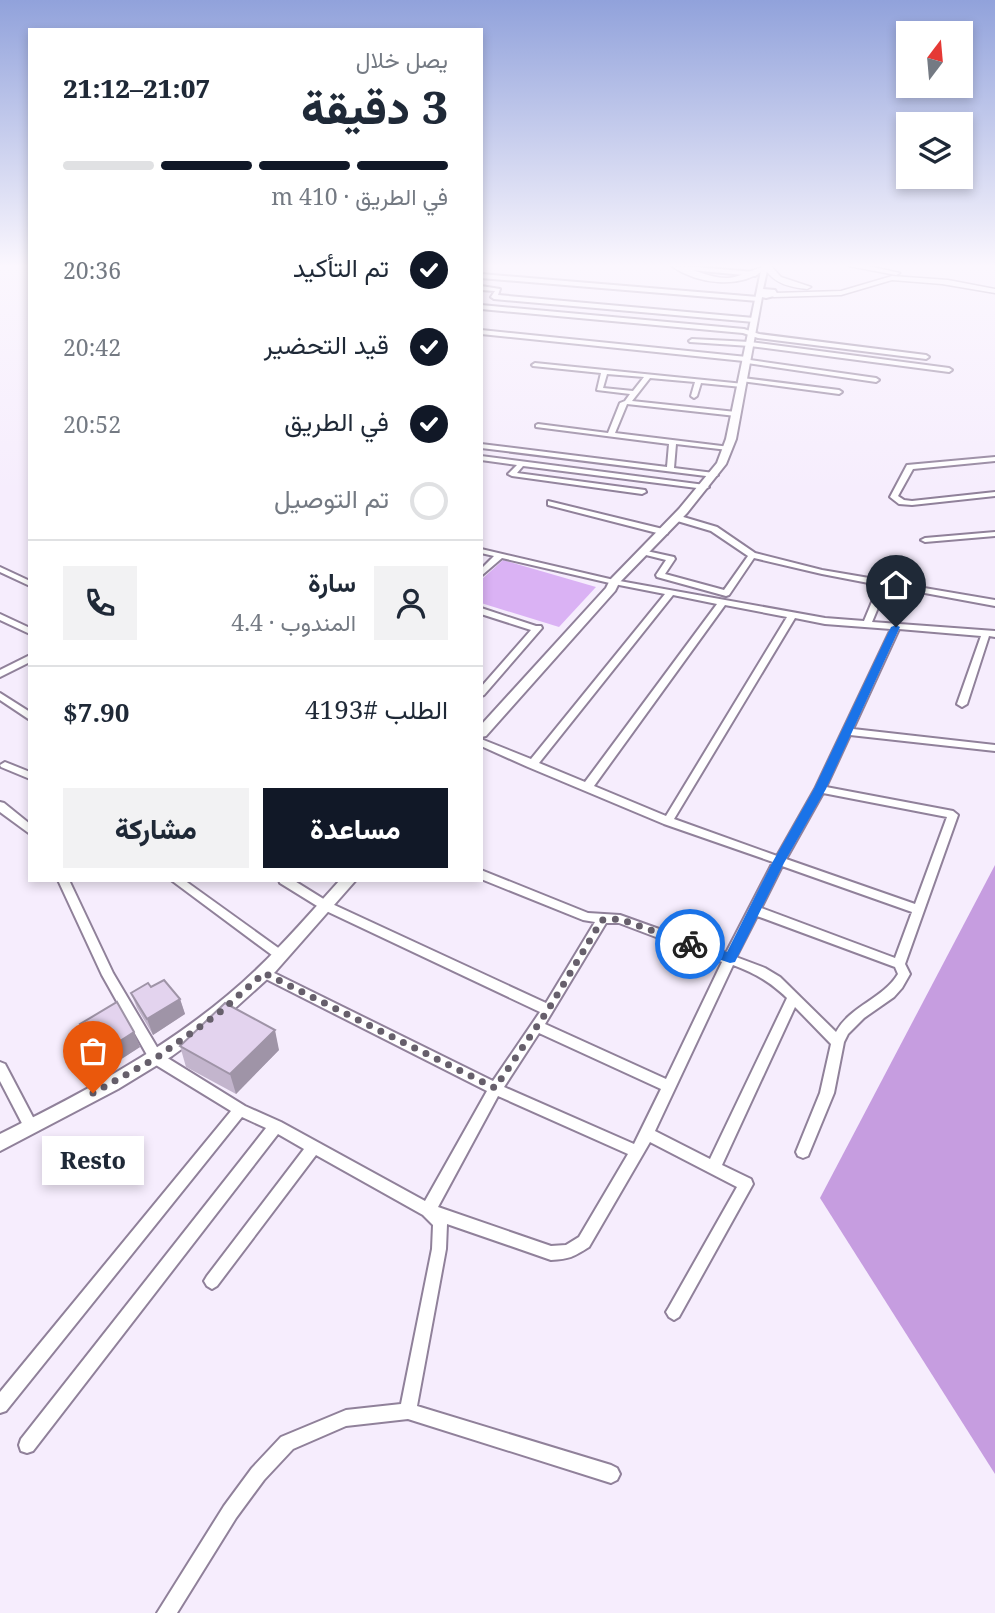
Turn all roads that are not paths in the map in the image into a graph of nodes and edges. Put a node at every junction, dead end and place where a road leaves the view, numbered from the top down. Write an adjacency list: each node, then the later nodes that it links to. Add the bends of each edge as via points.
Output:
1 (569, 341): 6 (street)
2 (751, 341): 6 (main road)
3 (766, 341): 8 (street)
4 (773, 341): 5 (street)
5 (926, 357)
6 (747, 360): 11 (street); 13 (main road)
7 (535, 365): 9 (street)
8 (949, 370)
9 (605, 371): 10 (street); 15 (street, via 598,389)
10 (648, 376): 12 (street); 15 (street)
11 (876, 380)
12 (699, 381): 13 (street); 16 (street)
13 (743, 383): 14 (street); 18 (main road)
14 (839, 392)
15 (635, 393): 17 (street)
16 (694, 397)
17 (627, 402): 18 (street); 20 (street, via 619,410)
18 (736, 414): 23 (main road)
19 (538, 426): 20 (street)
20 (611, 435): 21 (street)
21 (673, 442): 23 (street); 29 (street)
22 (483, 446): 24 (street)
23 (728, 448): 31 (main road)
24 (533, 452): 27 (street); 28 (street)
25 (483, 458): 28 (street)
26 (995, 459): 35 (street, via 910,467 894,498 912,503)
27 (603, 461): 29 (street); 30 (street)
28 (521, 464): 30 (street); 32 (street, via 512,474)
29 (670, 469): 31 (street)
30 (593, 473): 32 (street); 33 (street)
31 (714, 475): 33 (main road)
32 (581, 484): 34 (street)
33 (705, 487): 37 (main road)
34 (642, 492)
35 (995, 494)
36 (551, 503): 38 (street)
37 (677, 518): 38 (main road); 44 (street, via 714,529)
38 (664, 532): 42 (main road)
39 (995, 534): 40 (street)
40 (925, 540)
41 (483, 551): 43 (street)
42 (645, 552): 48 (main road); 50 (street, via 671,559 660,575)
43 (500, 555): 46 (street); 48 (street)
44 (752, 555): 47 (street); 50 (street, via 726,593)
45 (0, 569): 49 (street)
46 (483, 572)
47 (885, 581): 54 (street); 58 (street)
48 (614, 582): 51 (street); 68 (main road)
49 (28, 583)
50 (703, 587): 52 (street)
51 (670, 593): 52 (street); 73 (street)
52 (696, 598): 53 (street)
53 (722, 603): 56 (street); 75 (street)
54 (995, 603)
55 (483, 612): 64 (street, via 537,628)
56 (792, 616): 58 (street); 78 (street)
57 (0, 617): 60 (street)
58 (867, 624): 59 (street)
59 (896, 627): 61 (street); 69 (street)
60 (28, 630)
61 (991, 634): 66 (street)
62 (27, 662): 63 (street)
63 (0, 674)
64 (484, 686)
65 (0, 696): 67 (street)
66 (962, 704)
67 (28, 716)
68 (483, 731)
69 (848, 732): 71 (street); 76 (street)
70 (483, 742): 73 (street)
71 (995, 748)
72 (5, 765): 74 (street)
73 (532, 765): 75 (street)
74 (28, 775)
75 (588, 786): 78 (street)
76 (820, 789): 80 (street); 87 (street, via 953,815)
77 (0, 806): 79 (street)
78 (668, 821): 80 (street)
79 (28, 828)
80 (778, 863): 87 (street); 88 (street)
81 (483, 875): 89 (street)
82 (64, 882): 98 (street, via 108,975)
83 (178, 882): 90 (street)
84 (287, 882): 86 (street)
85 (347, 882): 86 (main road)
86 (326, 906): 90 (main road); 95 (street)
87 (918, 910): 92 (street)
88 (756, 911): 91 (street); 92 (street)
89 (602, 920): 91 (street, via 620,919); 95 (street)
90 (280, 955): 93 (main road)
91 (730, 958): 94 (street, via 776,980); 100 (street)
92 (899, 964): 97 (street, via 902,978 886,996 845,1024)
93 (264, 973): 98 (main road, via 219,1013); 101 (street)
94 (793, 998): 97 (street); 110 (street)
95 (548, 1010): 96 (street)
96 (537, 1026): 100 (street); 101 (street)
97 (838, 1042): 109 (street, via 827,1093)
98 (156, 1058): 102 (street); 104 (main road)
99 (0, 1068): 104 (street)
100 (668, 1086): 105 (street)
101 (495, 1088): 108 (street); 111 (street)
102 (240, 1110): 103 (street); 114 (street)
103 (276, 1126): 107 (street); 116 (street)
104 (31, 1127): 106 (main road)
105 (647, 1134): 108 (street); 110 (street)
106 (0, 1143)
107 (313, 1148): 111 (street); 112 (street)
108 (636, 1151): 111 (street, via 584,1242 568,1252 551,1253)
109 (803, 1152)
110 (713, 1168): 113 (street, via 746,1184)
111 (428, 1210): 115 (street, via 440,1223 439,1249)
112 (212, 1281)
113 (674, 1312)
114 (0, 1405)
115 (408, 1410): 117 (street); 118 (street, via 346,1418 287,1443 230,1512)
116 (27, 1445)
117 (611, 1474)
118 (166, 1613)

